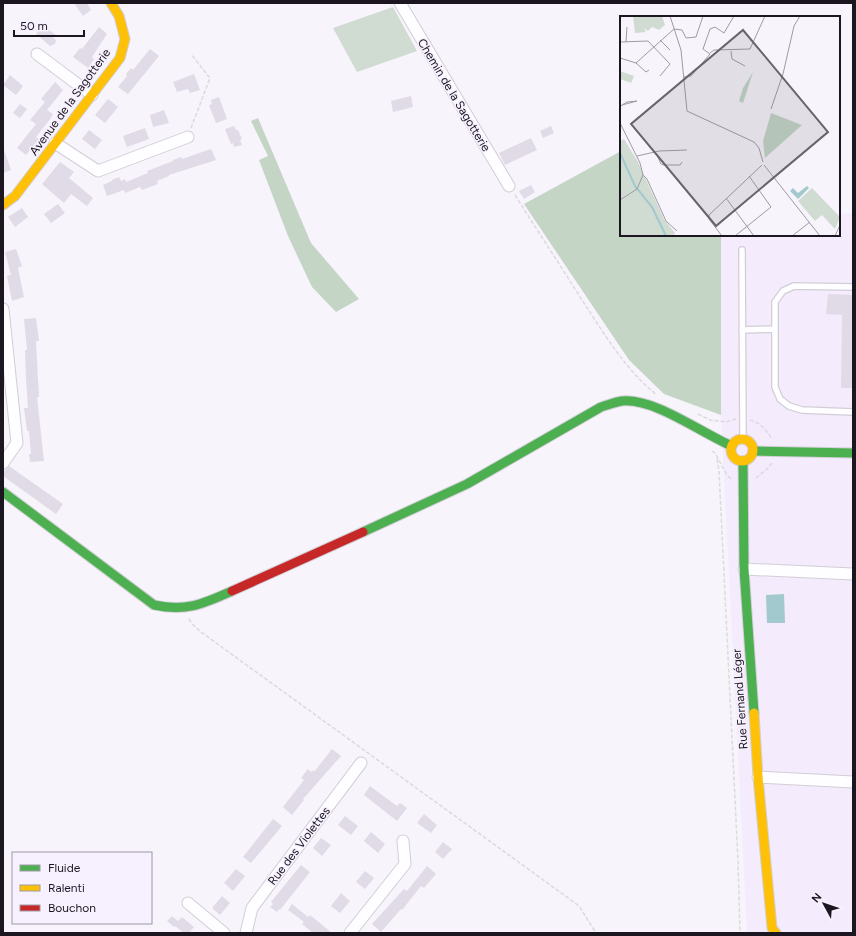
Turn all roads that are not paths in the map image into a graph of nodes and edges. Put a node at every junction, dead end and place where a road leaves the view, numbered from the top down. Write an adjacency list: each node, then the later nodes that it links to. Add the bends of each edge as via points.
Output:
1 (111, 3): 4 (street, Avenue de la Sagotterie, via 119,16 125,39 120,58)
2 (400, 3): 7 (street, Chemin de la Sagotterie)
3 (37, 54): 4 (street)
4 (92, 95): 6 (street, Avenue de la Sagotterie)
5 (188, 137): 6 (street, via 98,171)
6 (55, 143): 8 (street, Avenue de la Sagotterie, via 15,196)
7 (509, 186)
8 (3, 205)
9 (742, 250): 13 (lane)
10 (853, 287): 12 (lane, via 794,286 783,290 775,302)
11 (3, 309): 20 (street, via 18,443)
12 (775, 329): 13 (lane); 14 (lane, via 775,386 780,399 789,406 802,410)
13 (742, 330): 15 (lane)
14 (853, 412)
15 (743, 439): 16 (street, via 736,441); 17 (street, via 749,442)
16 (732, 446): 19 (street, via 733,457); 21 (street, via 646,403 623,401 601,407 467,484 206,603 184,609 170,609 154,604)
17 (753, 451): 18 (street); 19 (street, via 750,457)
18 (853, 452)
19 (743, 461): 22 (street, Rue Fernand Léger)
20 (3, 463)
21 (3, 492)
22 (744, 569): 23 (street); 25 (street, Rue Fernand Léger)
23 (853, 574)
24 (361, 763): 30 (street, Rue des Violettes, via 252,908)
25 (758, 778): 26 (street); 32 (street, Rue Fernand Léger, via 772,928)
26 (853, 782)
27 (403, 841): 31 (street, via 405,864)
28 (188, 903): 29 (street)
29 (224, 933)
30 (246, 933)
31 (350, 933)
32 (776, 933)

